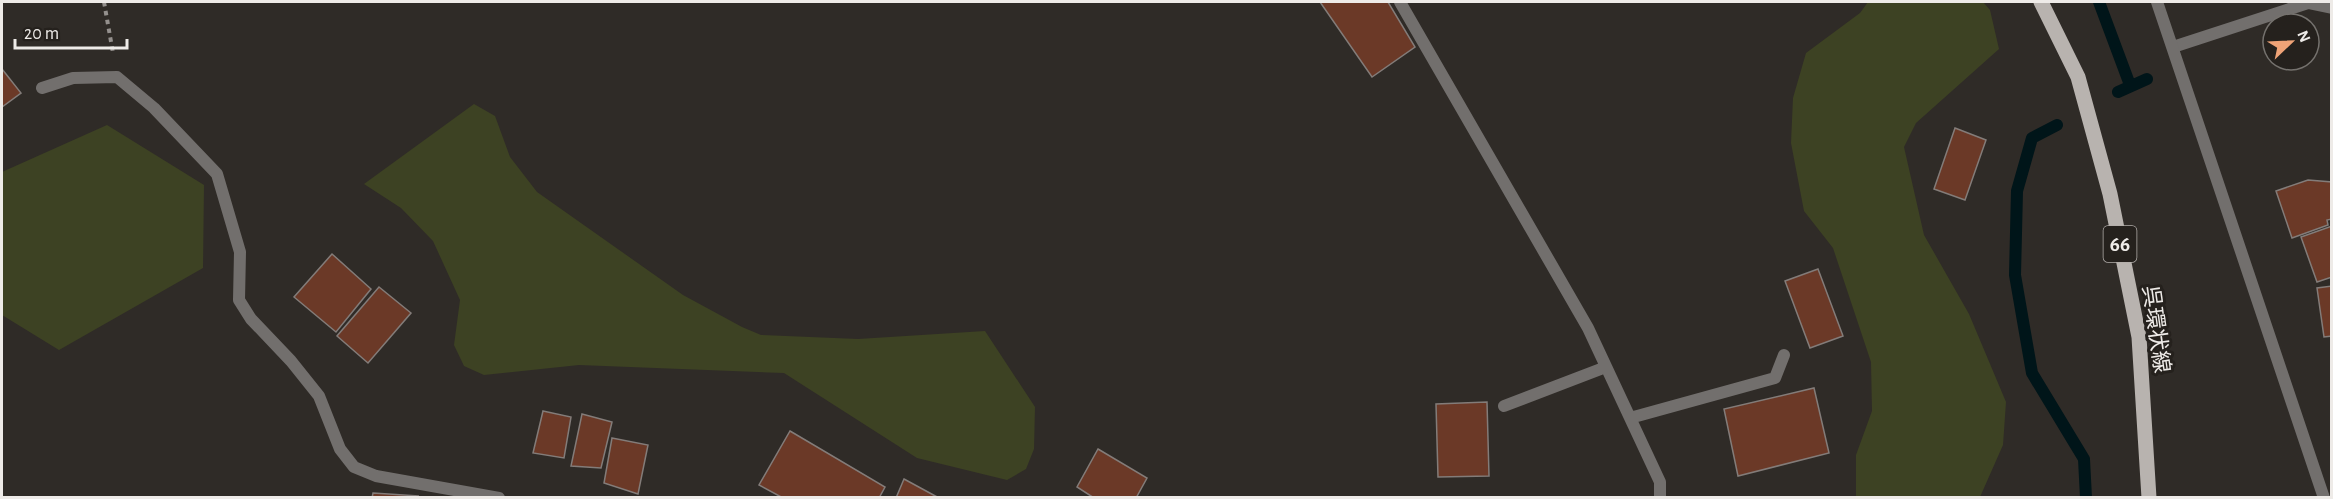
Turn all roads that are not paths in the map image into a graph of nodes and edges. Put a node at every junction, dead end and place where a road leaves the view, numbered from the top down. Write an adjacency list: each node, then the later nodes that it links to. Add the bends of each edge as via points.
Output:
1 (1400, 2): 8 (street, via 1588,328)
2 (2042, 2): 13 (main road, 呉環状線 / 66, via 2078,77 2110,194 2139,337)
3 (2157, 2): 5 (street)
4 (2331, 8): 5 (street, via 2308,3)
5 (2173, 47): 14 (street)
6 (42, 88): 11 (street, via 73,78 117,77 154,108 217,174 240,252 239,300 319,396 340,449 354,466 376,476)
7 (1784, 355): 10 (street, via 1775,378)
8 (1606, 367): 9 (street); 10 (street)
9 (1504, 406)
10 (1630, 418): 12 (street, via 1660,482)
11 (500, 498)
12 (1660, 498)
13 (2149, 498)
14 (2324, 498)

